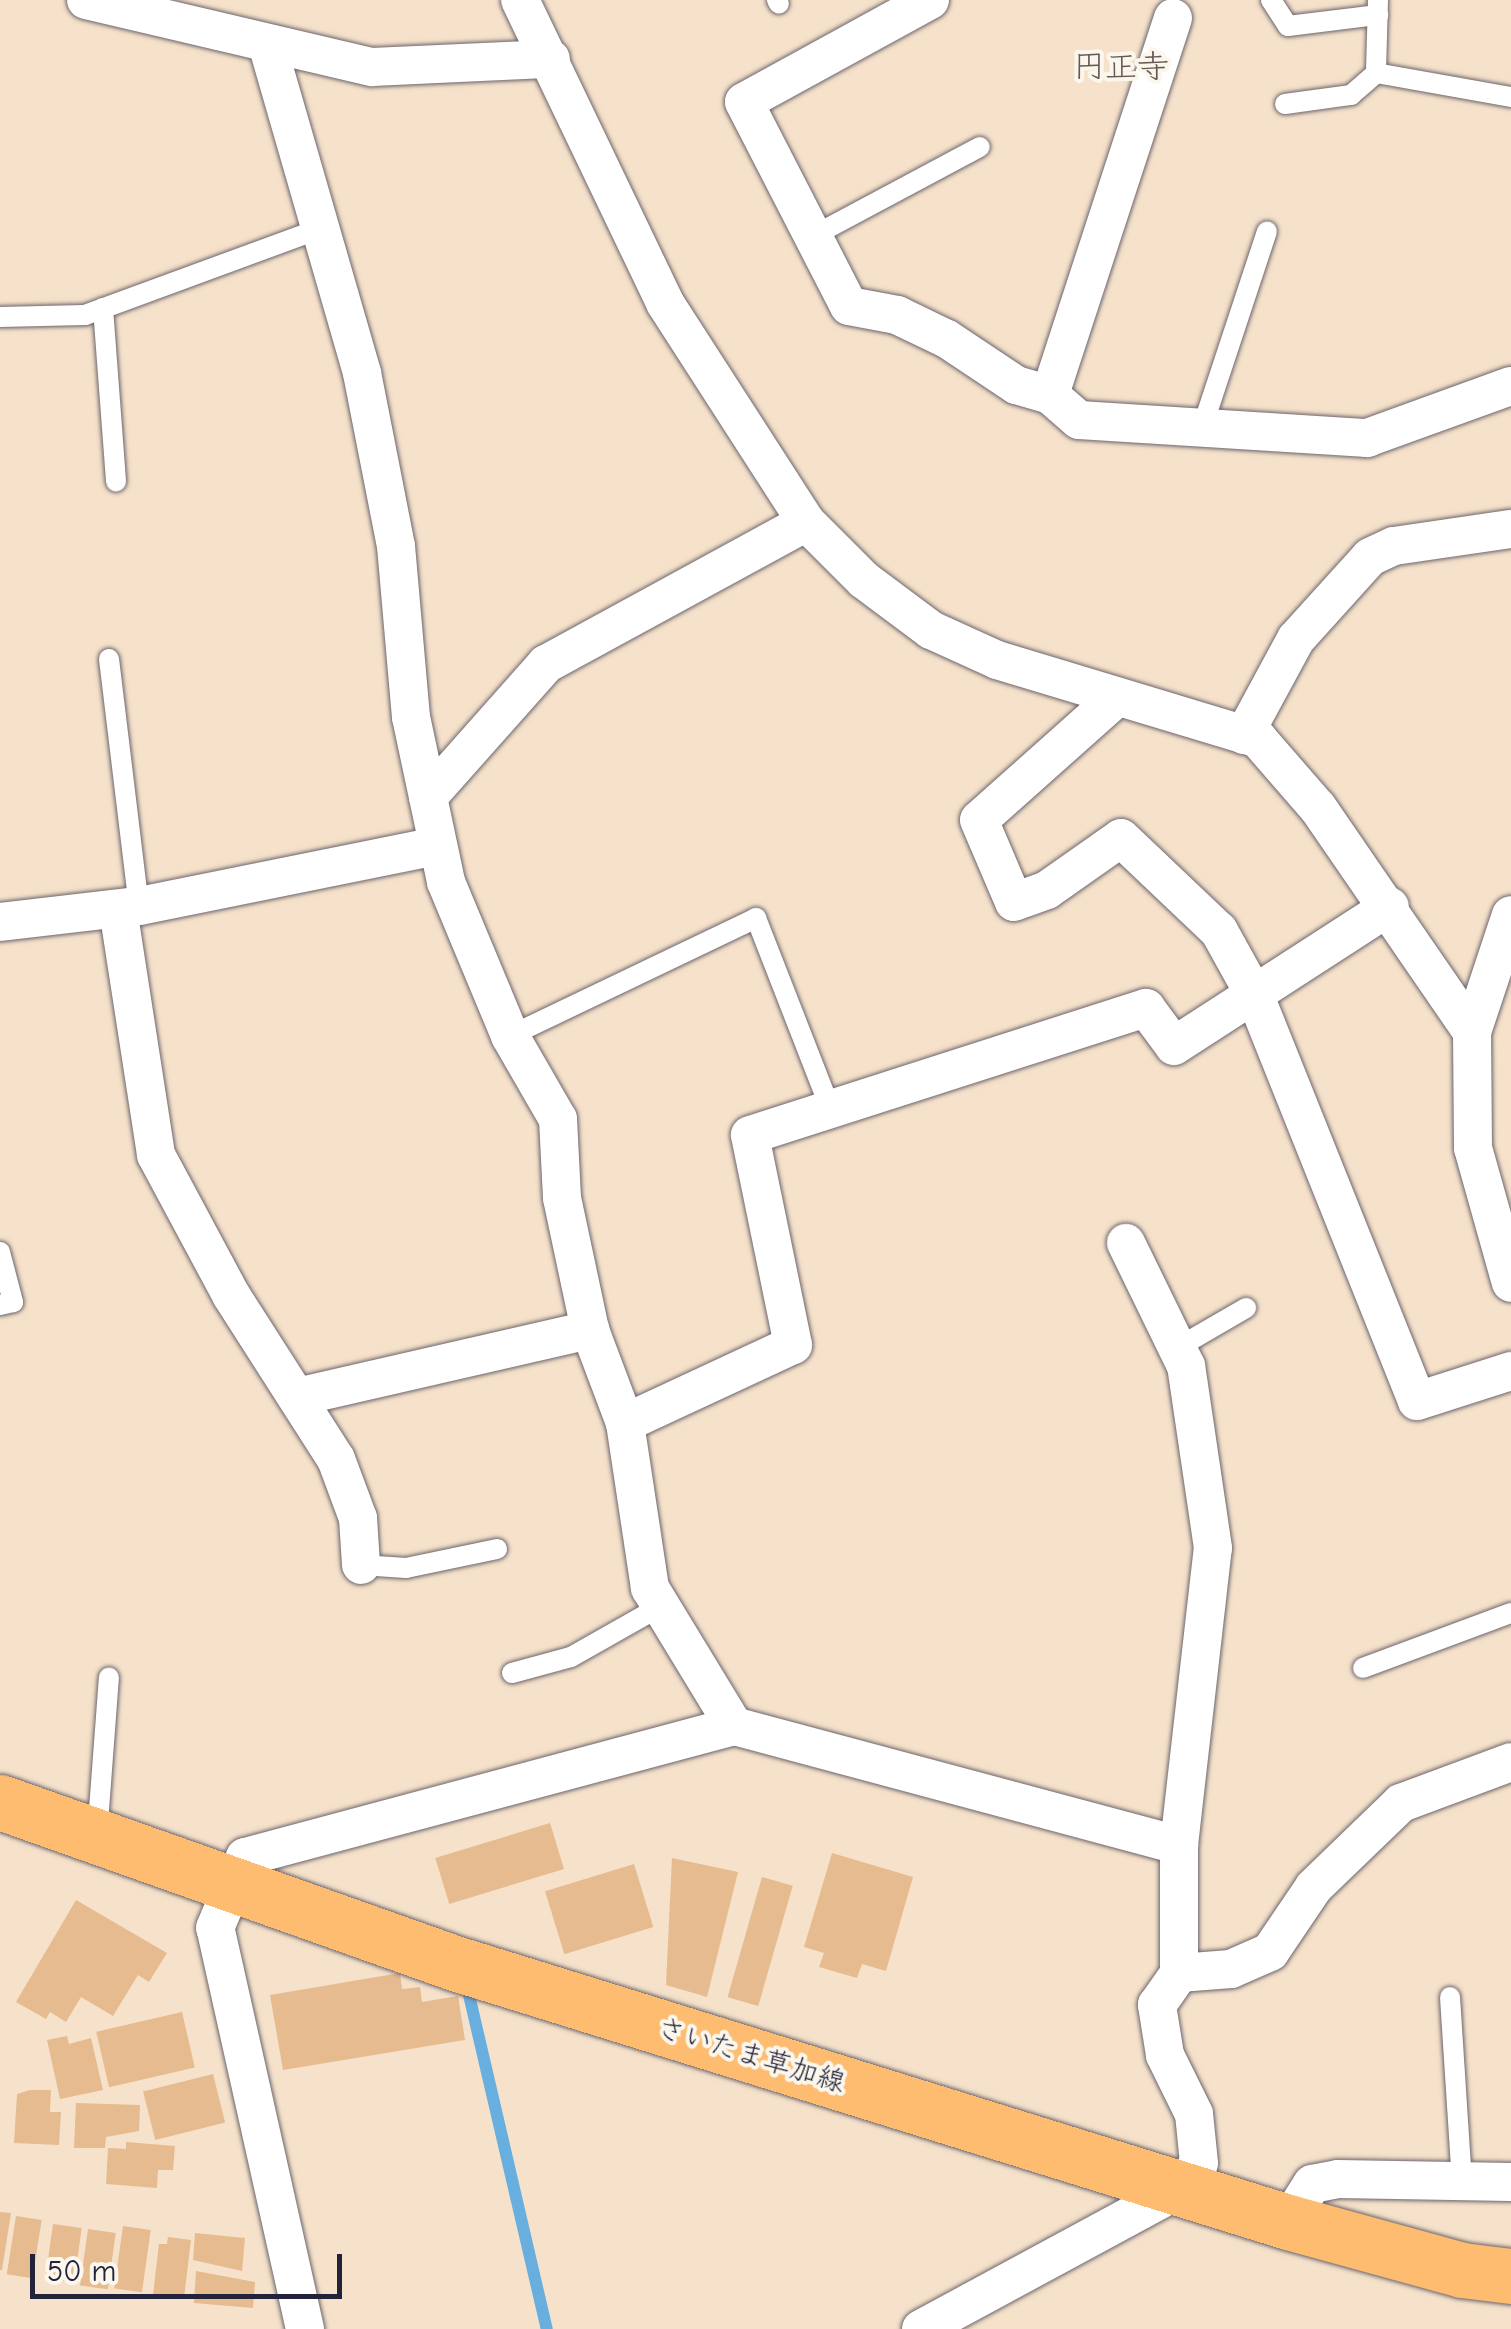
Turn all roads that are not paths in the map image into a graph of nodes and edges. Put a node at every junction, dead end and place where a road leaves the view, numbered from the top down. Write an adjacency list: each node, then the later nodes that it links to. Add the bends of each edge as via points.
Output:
1 (86, 0): 7 (street)
2 (521, 0): 8 (street)
3 (930, 0): 15 (street, via 744,102)
4 (1271, 0): 5 (lane, via 1288,26)
5 (1378, 8): 9 (lane)
6 (1174, 18): 19 (street)
7 (268, 47): 8 (street, via 372,67); 13 (street)
8 (551, 59): 22 (street, via 664,303)
9 (1376, 72): 10 (lane); 11 (lane, via 1351,95)
10 (1511, 97)
11 (1286, 104)
12 (980, 147): 15 (lane)
13 (320, 229): 16 (lane); 27 (street, via 362,373 396,546 411,717)
14 (1268, 231): 20 (lane)
15 (813, 236): 19 (street, via 848,306 897,315 1016,385)
16 (103, 308): 17 (lane); 21 (lane)
17 (0, 318)
18 (1511, 386): 20 (street, via 1366,438)
19 (1050, 395): 20 (street, via 1079,420)
20 (1202, 428)
21 (116, 482)
22 (806, 522): 25 (street, via 864,580 931,630 997,660); 27 (street, via 546,664)
23 (1511, 528): 26 (street, via 1394,546 1370,557 1296,639)
24 (110, 659): 30 (lane)
25 (1116, 698): 26 (street); 33 (street, via 979,820 1014,902 1047,890 1120,838 1219,931)
26 (1244, 735): 29 (street, via 1258,739 1318,808)
27 (428, 796): 28 (street)
28 (436, 846): 30 (street); 35 (street)
29 (1390, 906): 33 (street); 34 (street)
30 (129, 908): 32 (street); 45 (street, via 156,1155 231,1295)
31 (1511, 915): 34 (street)
32 (0, 922)
33 (1254, 996): 36 (street, via 1174,1046 1146,1008); 44 (street, via 1417,1401)
34 (1472, 1032): 39 (street, via 1474,1148)
35 (510, 1036): 36 (lane, via 756,918); 42 (street, via 558,1119 562,1198)
36 (830, 1110): 46 (street, via 750,1136 794,1345)
37 (1126, 1242): 43 (street)
38 (0, 1252): 40 (lane, via 13,1302)
39 (1511, 1284)
40 (0, 1305)
41 (1246, 1308): 43 (lane)
42 (590, 1330): 45 (street); 46 (street)
43 (1178, 1348): 58 (street, via 1213,1548)
44 (1511, 1371)
45 (298, 1398): 48 (street, via 336,1459 358,1518)
46 (625, 1423): 49 (street, via 650,1588)
47 (497, 1549): 48 (lane, via 406,1568)
48 (361, 1566)
49 (660, 1606): 52 (lane, via 570,1658); 54 (street)
50 (1511, 1613): 51 (lane)
51 (1362, 1668)
52 (512, 1673)
53 (110, 1678): 57 (lane)
54 (734, 1726): 58 (street); 59 (street, via 244,1857)
55 (1511, 1762): 60 (street, via 1401,1803 1314,1887 1270,1952 1231,1969)
56 (0, 1802): 57 (main road, さいたま草加線)
57 (97, 1841): 59 (main road, さいたま草加線)
58 (1178, 1845): 60 (street)
59 (234, 1885): 64 (main road, さいたま草加線, via 461,1965); 67 (street, via 215,1928)
60 (1179, 1974): 64 (street, via 1157,2004 1165,2055 1194,2114 1199,2163)
61 (1450, 1997): 62 (lane)
62 (1462, 2182): 63 (street); 65 (street, via 1312,2184)
63 (1511, 2182)
64 (1182, 2188): 65 (main road, さいたま草加線); 68 (street)
65 (1288, 2222): 66 (main road, さいたま草加線, via 1462,2270)
66 (1511, 2276)
67 (305, 2329)
68 (921, 2329)

